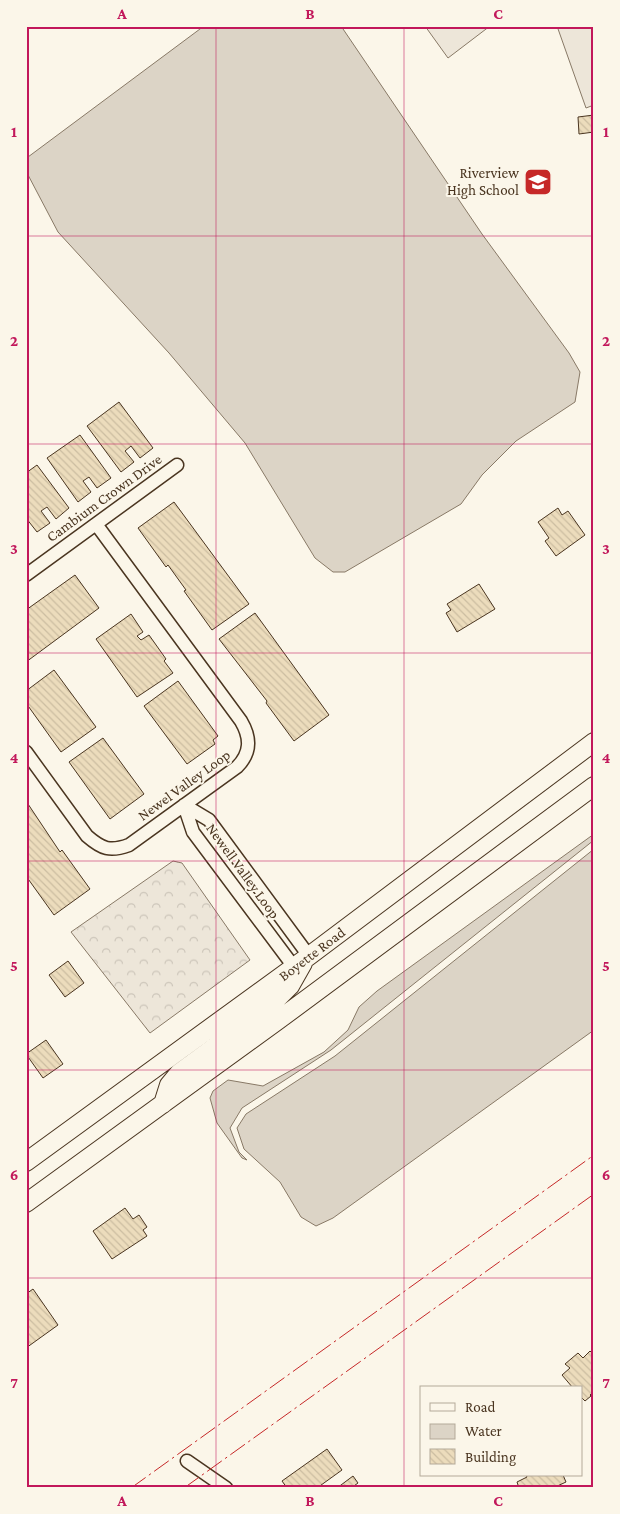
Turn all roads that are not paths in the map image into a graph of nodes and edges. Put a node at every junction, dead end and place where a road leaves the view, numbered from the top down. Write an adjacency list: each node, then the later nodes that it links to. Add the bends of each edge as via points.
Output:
1 (177, 465): 2 (street, Cambium Crown Drive)
2 (96, 524): 3 (street, Cambium Crown Drive); 7 (street, Newel Valley Loop, via 247,731 248,752 244,761)
3 (26, 575)
4 (594, 742): 8 (main road, Boyette Road)
5 (26, 752): 7 (street, Newel Valley Loop, via 87,836 107,849 129,845)
6 (594, 786): 9 (main road)
7 (184, 805): 8 (street, Newell Valley Loop, via 193,832); 8 (street, Newell Valley Loop, via 210,820)
8 (302, 961): 9 (main road, via 297,977 275,1002 179,1073 169,1084); 10 (main road, Boyette Road)
9 (163, 1104): 11 (main road)
10 (26, 1162)
11 (26, 1203)
12 (188, 1461): 13 (street)
13 (226, 1488)

